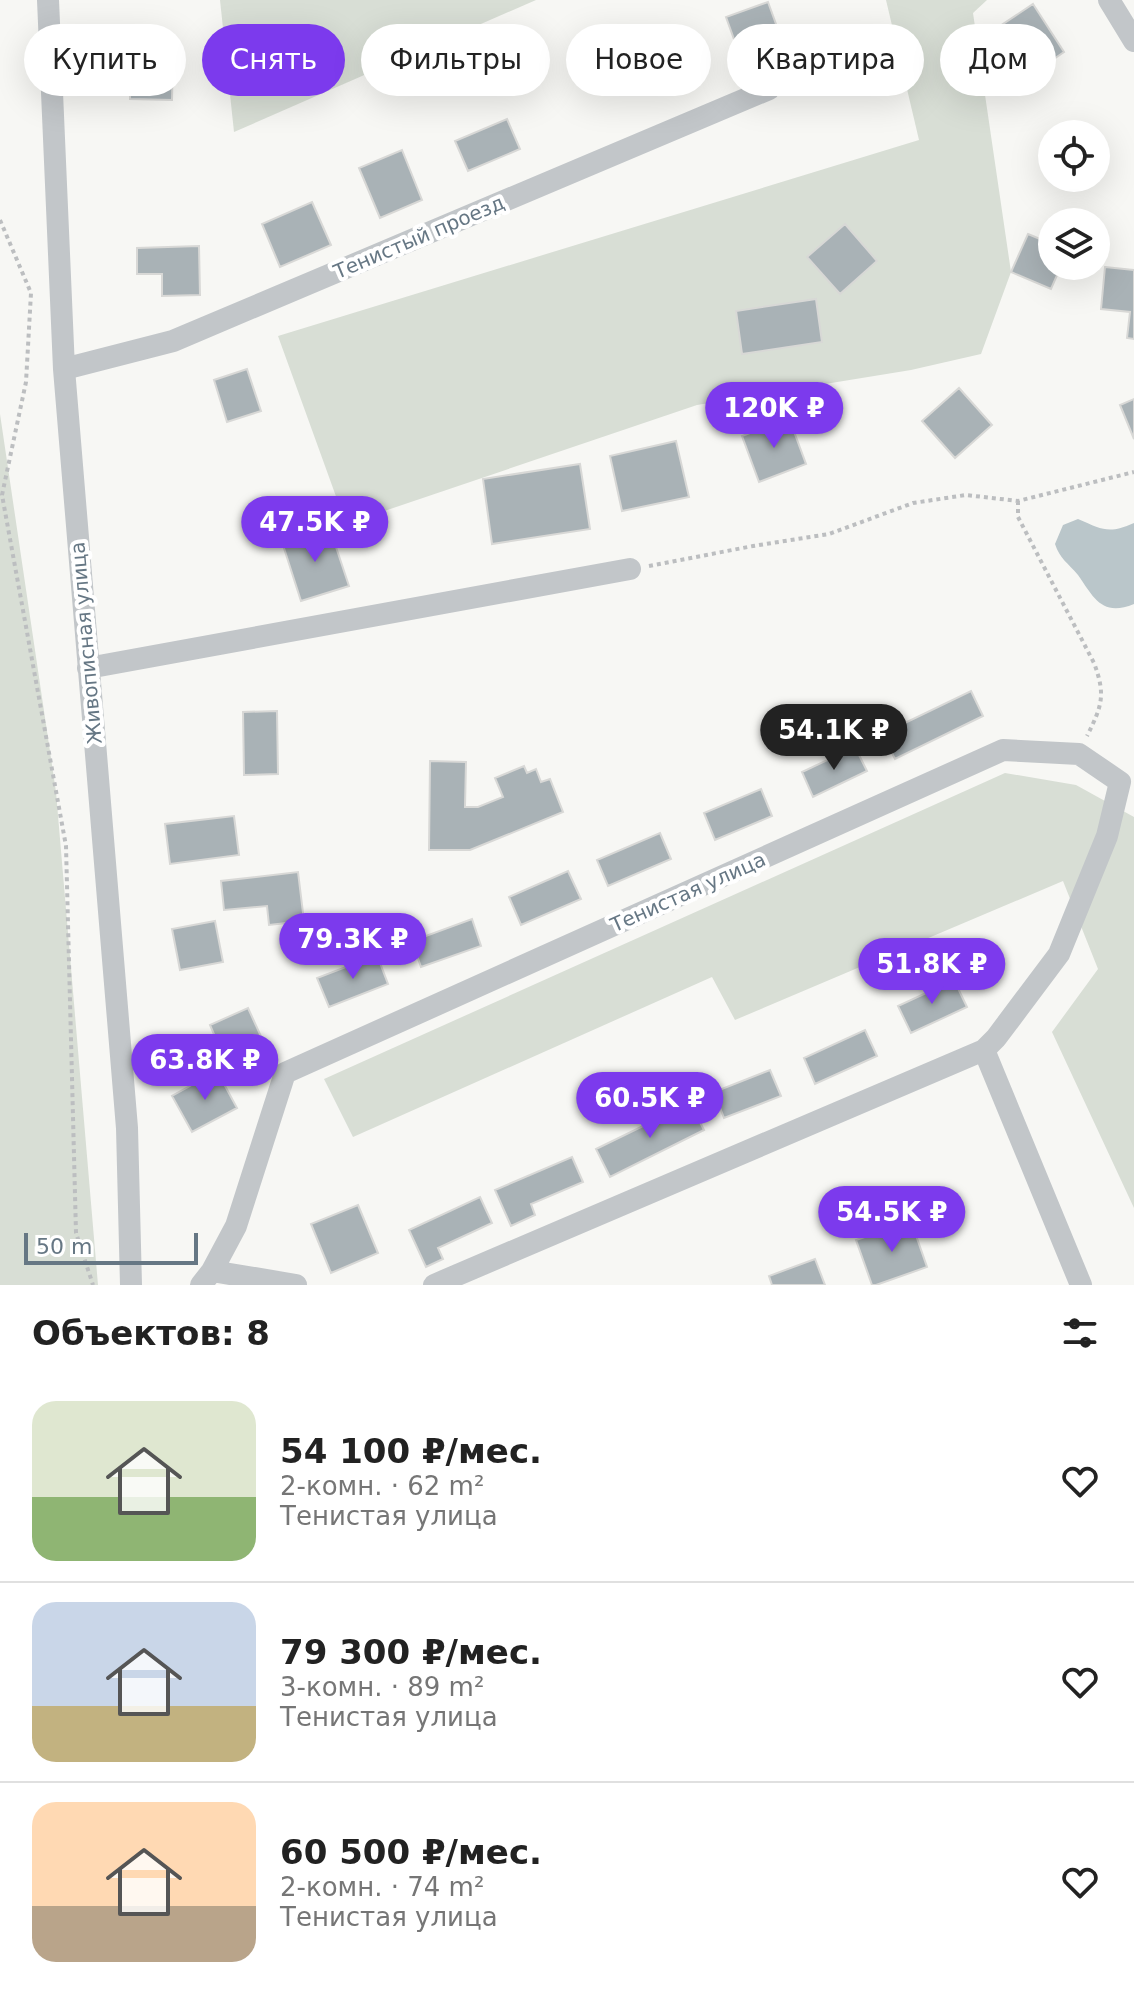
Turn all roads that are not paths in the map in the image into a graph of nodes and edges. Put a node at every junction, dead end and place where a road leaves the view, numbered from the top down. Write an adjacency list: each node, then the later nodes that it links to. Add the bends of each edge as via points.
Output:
1 (48, 0): 5 (street, Живописная улица)
2 (1109, 0): 3 (street)
3 (1134, 41)
4 (752, 96): 5 (street, Тенистый проезд, via 173,341)
5 (64, 369): 7 (street, Живописная улица)
6 (630, 569): 7 (street)
7 (88, 668): 10 (street, Живописная улица, via 127,1128)
8 (984, 1050): 9 (street, Тенистая улица, via 1059,954 1107,836 1120,782 1079,754 1003,750 285,1073 236,1226); 12 (street); 13 (street)
9 (206, 1278): 11 (street, Тенистая улица)
10 (131, 1285)
11 (296, 1285)
12 (434, 1285)
13 (1081, 1285)

